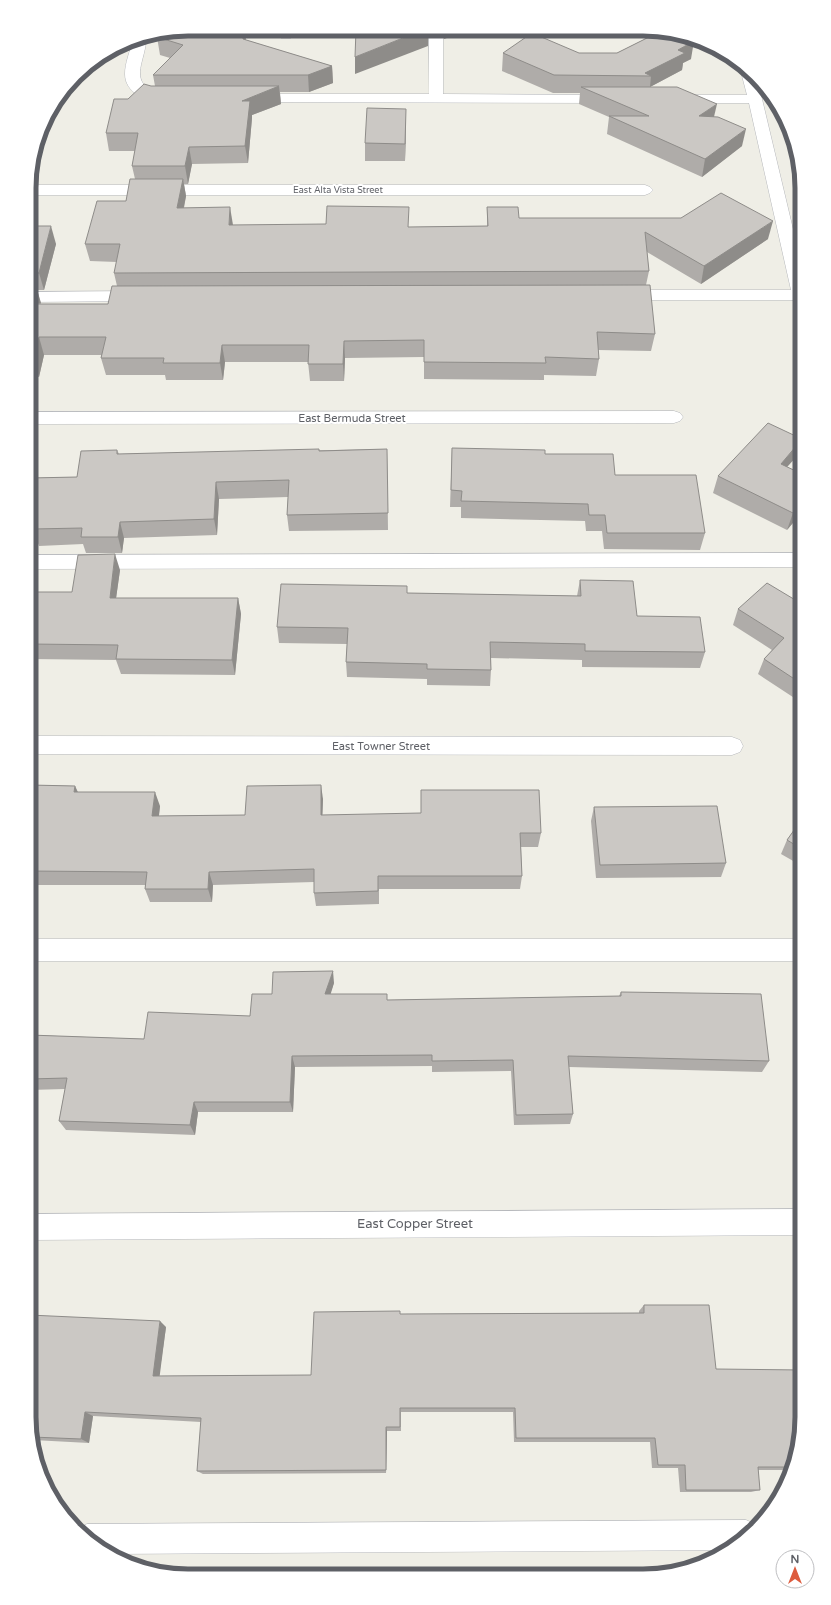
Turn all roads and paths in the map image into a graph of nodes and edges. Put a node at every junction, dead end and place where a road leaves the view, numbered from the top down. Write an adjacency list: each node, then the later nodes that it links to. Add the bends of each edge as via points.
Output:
1 (436, 36): 6 (street)
2 (139, 44): 4 (street, via 132,75 136,87 154,98)
3 (750, 79): 9 (street)
4 (178, 98)
5 (240, 98): 6 (street)
6 (436, 98): 7 (street)
7 (627, 98)
8 (659, 98): 9 (street)
9 (755, 99): 12 (street)
10 (36, 190): 11 (street, East Alta Vista Street)
11 (645, 190)
12 (795, 272)
13 (610, 295): 16 (street)
14 (36, 296): 15 (street)
15 (157, 296)
16 (795, 298)
17 (36, 418): 18 (street, East Bermuda Street)
18 (674, 418)
19 (795, 560): 20 (street)
20 (36, 562)
21 (36, 745): 22 (street, East Towner Street)
22 (732, 746)
23 (36, 950): 24 (street)
24 (795, 950)
25 (795, 1222): 26 (street, East Copper Street)
26 (36, 1227)
27 (739, 1535): 28 (street)
28 (97, 1539)

